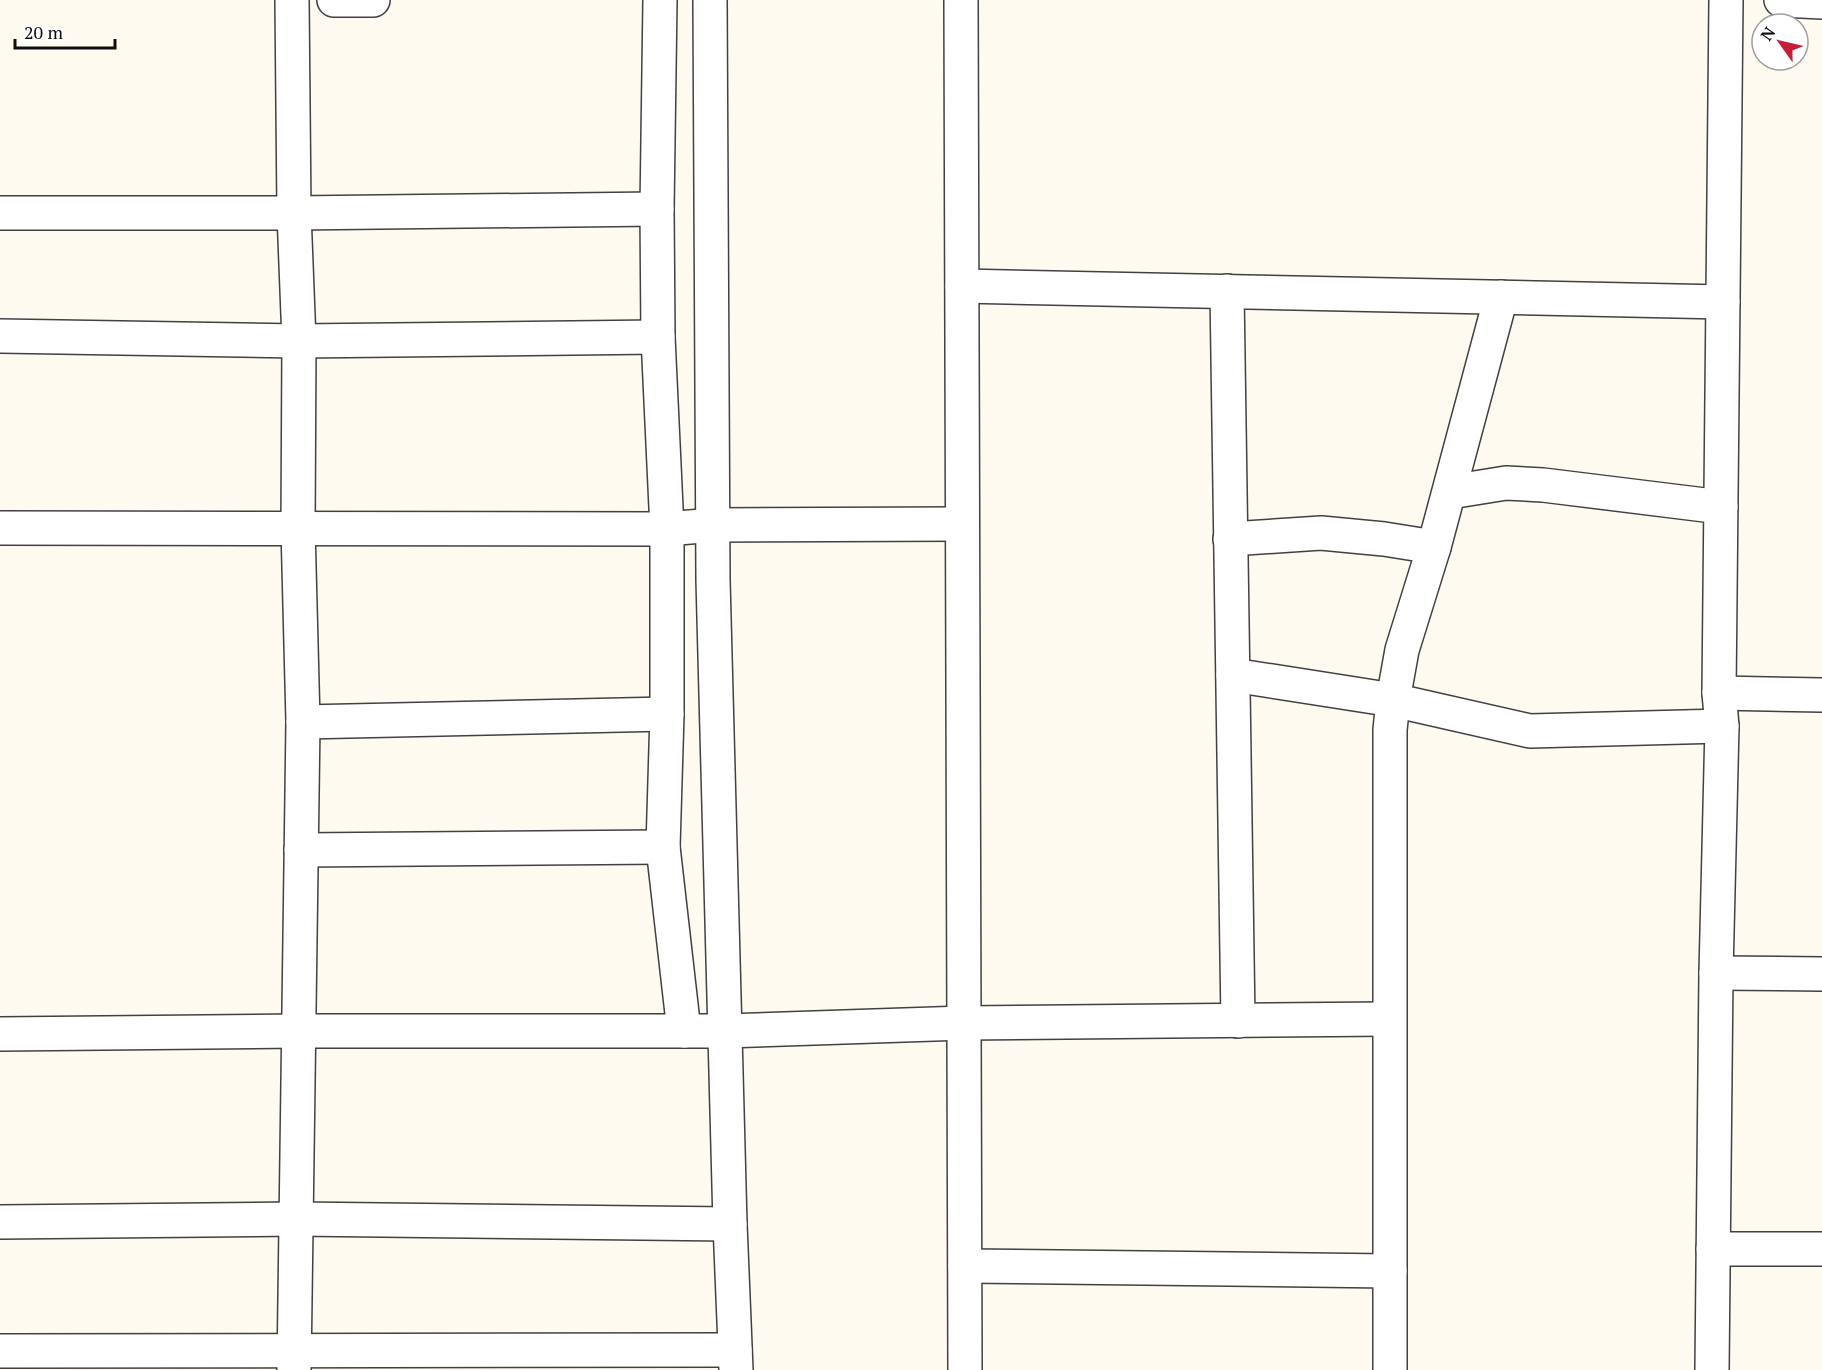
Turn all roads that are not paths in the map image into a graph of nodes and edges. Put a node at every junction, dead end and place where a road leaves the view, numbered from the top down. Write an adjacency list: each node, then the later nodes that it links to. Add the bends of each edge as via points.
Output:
1 (292, 0): 13 (street)
2 (334, 0): 3 (street)
3 (356, 0): 4 (street)
4 (373, 0)
5 (660, 0): 11 (street)
6 (710, 0): 24 (street)
7 (961, 0): 14 (street)
8 (1726, 0): 17 (street)
9 (1781, 0): 10 (street)
10 (1822, 2)
11 (657, 209): 13 (street); 19 (street)
12 (0, 213): 13 (street)
13 (294, 213): 20 (street)
14 (962, 286): 15 (street); 23 (street)
15 (1227, 291): 16 (street); 28 (street)
16 (1501, 297): 17 (street); 21 (street)
17 (1723, 302): 22 (street)
18 (0, 336): 20 (street)
19 (658, 337): 20 (street); 27 (street)
20 (300, 341): 26 (street)
21 (1450, 492): 22 (street, via 1506,483 1543,485); 29 (street)
22 (1721, 507): 31 (street)
23 (962, 524): 24 (street); 43 (street)
24 (713, 525): 27 (street); 46 (street)
25 (0, 528): 26 (street)
26 (298, 528): 27 (street); 35 (street)
27 (667, 529): 34 (street)
28 (1230, 539): 29 (street, via 1321,533); 30 (street)
29 (1434, 547): 33 (street, via 1402,650)
30 (1233, 675): 33 (street); 42 (street)
31 (1719, 693): 32 (street); 36 (street)
32 (1822, 695)
33 (1393, 700): 36 (street, via 1530,731); 41 (street)
34 (667, 714): 35 (street); 37 (street)
35 (303, 722): 38 (street)
36 (1722, 726): 39 (street)
37 (663, 847): 38 (street); 45 (street)
38 (301, 850): 44 (street)
39 (1716, 973): 40 (street); 51 (street)
40 (1822, 974)
41 (1389, 1019): 42 (street); 54 (street)
42 (1238, 1021): 43 (street)
43 (964, 1023): 46 (street); 53 (street)
44 (298, 1031): 45 (street); 47 (street); 48 (street)
45 (684, 1031): 46 (street)
46 (725, 1031): 50 (street)
47 (0, 1034)
48 (296, 1219): 49 (street); 50 (street); 56 (street)
49 (0, 1222)
50 (730, 1224): 57 (street)
51 (1713, 1249): 52 (street); 60 (street)
52 (1822, 1250)
53 (965, 1266): 54 (street); 58 (street)
54 (1389, 1271): 59 (street)
55 (0, 1351): 56 (street)
56 (295, 1360): 57 (street)
57 (736, 1360)
58 (965, 1370)
59 (1390, 1370)
60 (1712, 1370)

